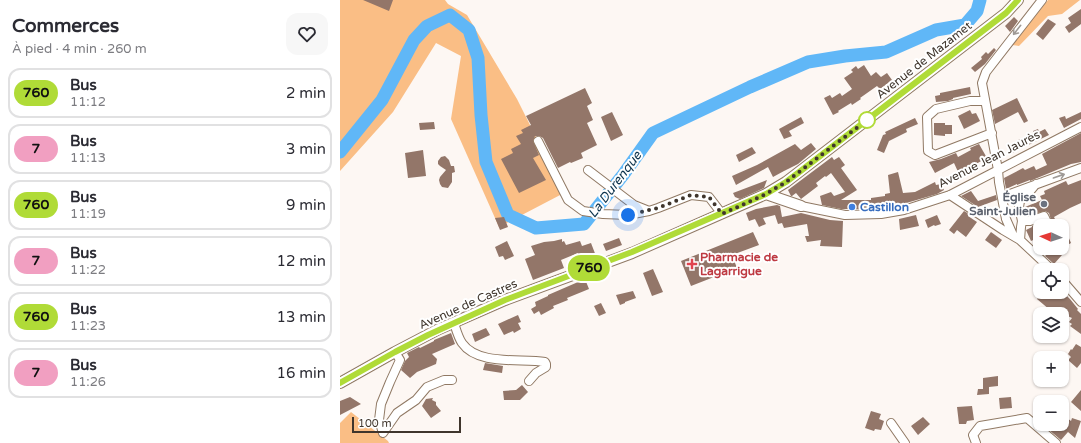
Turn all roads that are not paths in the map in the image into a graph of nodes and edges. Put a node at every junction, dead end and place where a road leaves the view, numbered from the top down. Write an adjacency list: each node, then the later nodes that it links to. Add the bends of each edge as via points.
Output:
1 (1018, 0): 11 (main road, Avenue de Mazamet, via 1006,13 792,177)
2 (1042, 0): 3 (street, one-way to 3, via 986,72 982,83)
3 (985, 100): 5 (street); 5 (street, via 936,109 927,117 928,151 934,155)
4 (1081, 127): 9 (street, Avenue Jean Jaurès)
5 (992, 133): 9 (street)
6 (538, 141): 15 (street, via 568,200 583,211 628,215)
7 (1081, 168): 10 (street, one-way to 7)
8 (588, 170): 15 (street, via 634,205)
9 (998, 170): 12 (street, Avenue Jean Jaurès); 13 (street)
10 (1037, 183): 13 (street); 20 (street, via 1020,202)
11 (766, 194): 14 (main road, Avenue Jean Jaurès); 16 (main road, Avenue de Castres)
12 (950, 195): 14 (street, Avenue Jean Jaurès, via 904,210 881,214 846,215); 21 (street)
13 (1002, 197): 21 (street, via 1006,219)
14 (801, 206)
15 (649, 211): 16 (street, via 691,195 709,197)
16 (722, 214): 25 (main road, Avenue de Castres, via 632,252 505,300)
17 (1036, 219): 18 (street, via 1044,216)
18 (1046, 219)
19 (1033, 220): 20 (street)
20 (1022, 221): 21 (street)
21 (1016, 237): 22 (street)
22 (1044, 263)
23 (1069, 288): 24 (street)
24 (1081, 302)
25 (454, 323): 26 (main road, Avenue de Castres); 28 (street, via 462,343 474,354 486,358 545,362 546,367)
26 (395, 352): 27 (street, via 400,360 381,404 379,420 383,433 397,413 416,400 427,387 444,380); 29 (main road, Avenue de Castres)
27 (452, 380)
28 (529, 381)
29 (340, 383)
30 (891, 423): 31 (street)
31 (905, 443)
32 (976, 443): 33 (street, via 973,435 980,426 1027,418)
33 (1056, 443)

